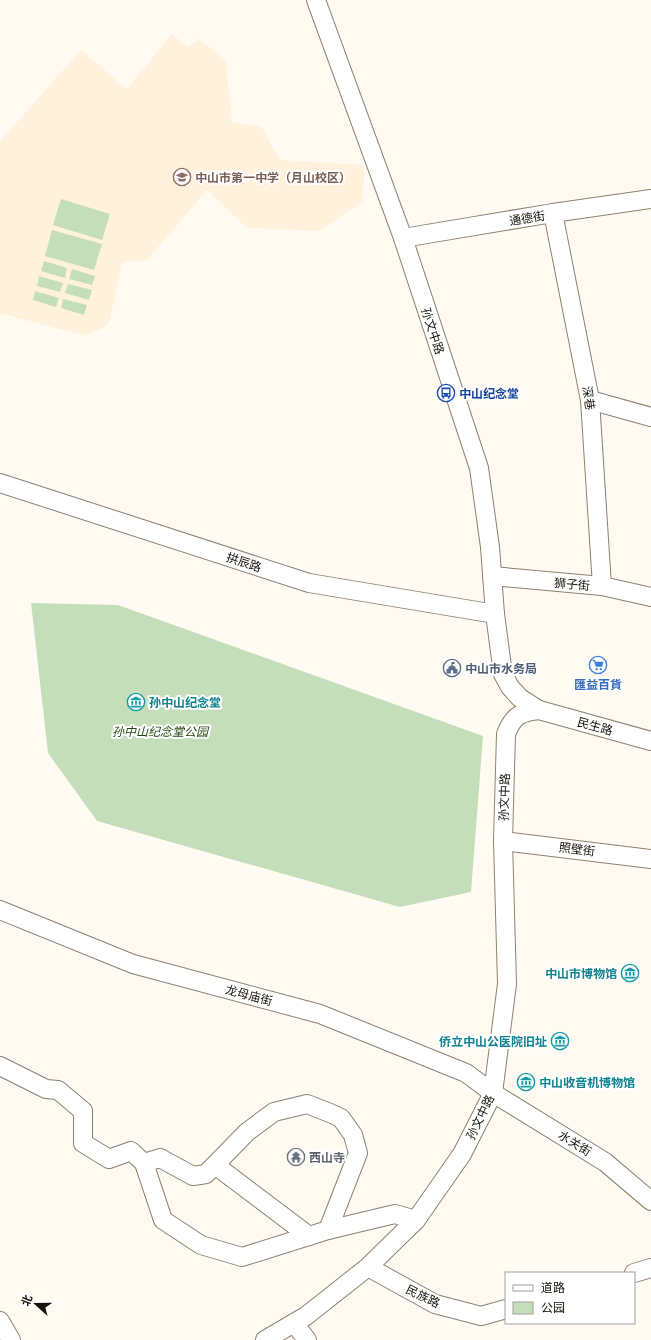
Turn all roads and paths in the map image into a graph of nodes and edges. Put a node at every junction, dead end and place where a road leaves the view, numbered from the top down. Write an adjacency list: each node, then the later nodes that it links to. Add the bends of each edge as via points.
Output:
1 (316, 0): 4 (street, 孙文中路)
2 (651, 199): 3 (street, 通德街)
3 (553, 213): 4 (street, 通德街); 5 (street, 深巷)
4 (403, 238): 8 (street, 孙文中路, via 478,468)
5 (590, 400): 6 (street); 9 (street, 深巷)
6 (651, 417)
7 (0, 483): 11 (street, 拱辰路, via 309,583)
8 (492, 576): 9 (street, 狮子街); 11 (street, 孙文中路)
9 (602, 586): 10 (street, 狮子街)
10 (651, 597)
11 (495, 614): 12 (street, 孙文中路)
12 (503, 674): 13 (street, 民生路, via 520,698)
13 (539, 710): 14 (street, 民生路); 15 (street, 孙文中路, via 529,711 514,719 506,734)
14 (651, 741)
15 (503, 841): 16 (street, 照壁街); 19 (street, 孙文中路, via 507,984)
16 (651, 859)
17 (0, 910): 19 (street, 龙母庙街, via 133,964 320,1014 466,1073)
18 (0, 1066): 20 (street, via 46,1089 58,1090 83,1111 83,1143 109,1160 131,1151)
19 (493, 1092): 22 (street, 水关街, via 605,1162); 23 (street, 孙文中路, via 462,1154)
20 (144, 1163): 21 (street, via 160,1158 193,1176 206,1174); 25 (street, via 163,1220 201,1245 242,1257)
21 (216, 1165): 24 (street, via 247,1132 274,1112 307,1104 342,1118 353,1135 358,1153); 25 (street)
22 (651, 1201)
23 (416, 1220): 24 (street, via 395,1214); 26 (street, 孙文中路)
24 (328, 1230): 25 (street)
25 (309, 1236)
26 (368, 1267): 27 (street, 民族路, via 434,1304 481,1316); 29 (street, 孙文中路)
27 (505, 1309)
28 (0, 1321): 30 (street)
29 (294, 1323): 31 (street, 孙文中路); 32 (street)
30 (11, 1340)
31 (265, 1340)
32 (307, 1340)

